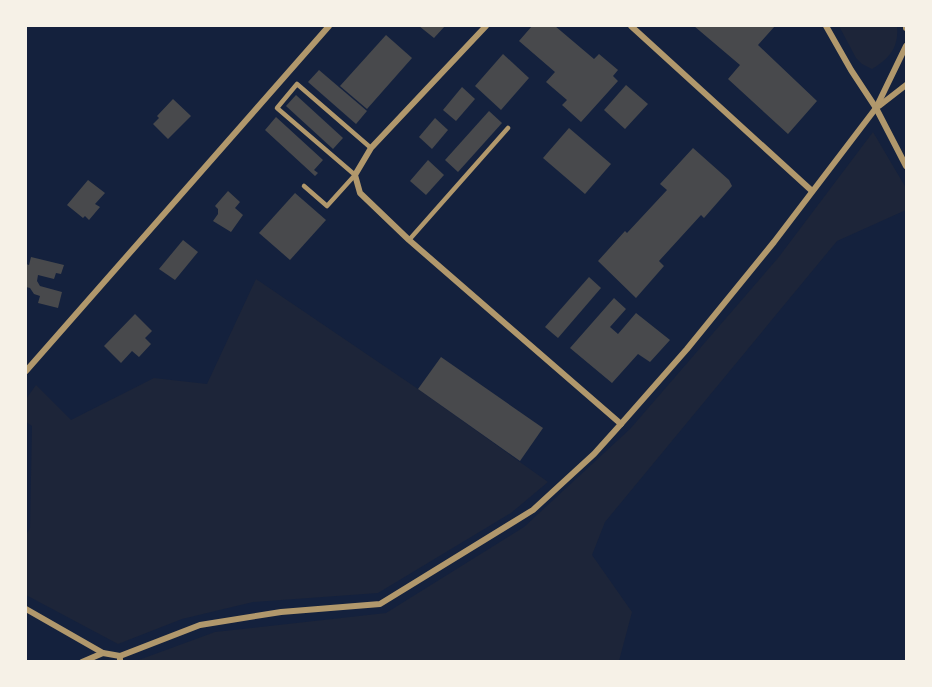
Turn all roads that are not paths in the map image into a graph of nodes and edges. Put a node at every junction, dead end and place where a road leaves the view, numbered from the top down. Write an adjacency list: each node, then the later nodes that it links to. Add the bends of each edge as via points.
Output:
1 (329, 26): 15 (street)
2 (486, 26): 9 (street)
3 (631, 26): 13 (street)
4 (826, 26): 7 (street)
5 (906, 46): 7 (street)
6 (906, 85): 7 (street)
7 (876, 108): 10 (street); 13 (street)
8 (508, 128): 14 (lane)
9 (371, 148): 11 (street); 11 (lane, via 297,84 277,108)
10 (906, 166)
11 (355, 175): 12 (lane, via 327,206); 14 (street, via 360,193)
12 (304, 186)
13 (812, 190): 16 (street, via 687,349)
14 (410, 240): 16 (street)
15 (26, 371)
16 (621, 424): 19 (street, via 533,510 380,604 281,612 200,625)
17 (26, 609): 18 (street)
18 (103, 653): 19 (street); 20 (street)
19 (120, 659)
20 (82, 662)

